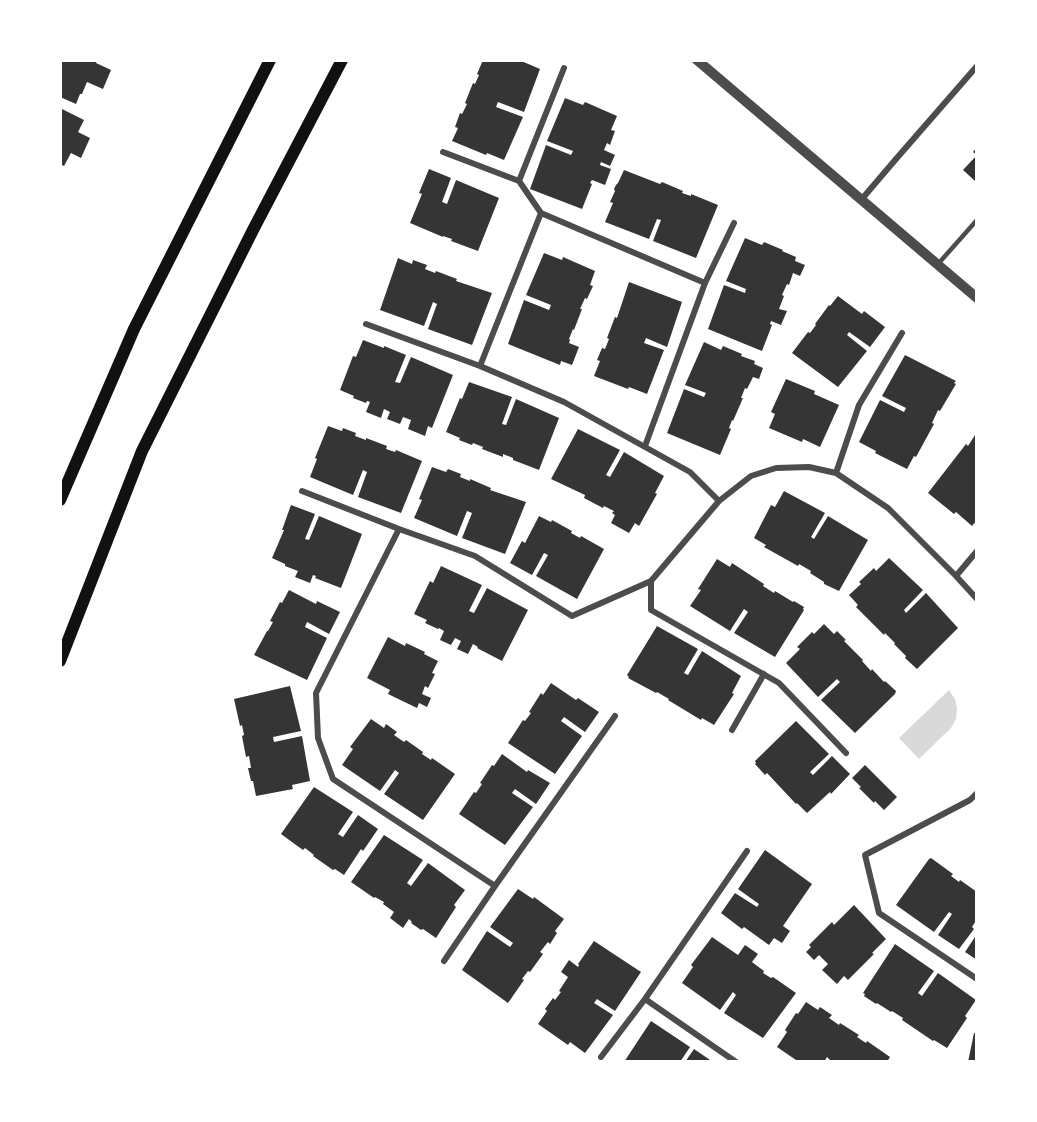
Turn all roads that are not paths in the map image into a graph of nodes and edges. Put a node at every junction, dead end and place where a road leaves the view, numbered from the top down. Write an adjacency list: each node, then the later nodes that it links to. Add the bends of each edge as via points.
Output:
1 (270, 60): 21 (main road, via 134,329)
2 (342, 60): 28 (main road, via 142,451)
3 (697, 60): 8 (street)
4 (977, 66): 8 (street)
5 (564, 68): 7 (street)
6 (443, 152): 7 (street)
7 (519, 181): 9 (street)
8 (861, 200): 12 (street)
9 (541, 213): 13 (street); 17 (street)
10 (977, 220): 12 (lane)
11 (734, 223): 13 (street)
12 (938, 264): 14 (street)
13 (705, 283): 18 (street)
14 (977, 298)
15 (366, 324): 17 (street)
16 (902, 333): 19 (street, via 858,405)
17 (480, 366): 18 (street, via 564,402)
18 (645, 446): 22 (street, via 690,472)
19 (836, 474): 22 (street, via 809,467 776,468 752,476); 25 (street, via 888,508)
20 (302, 491): 23 (street)
21 (60, 500)
22 (719, 501): 26 (street)
23 (399, 529): 26 (street, via 475,556 572,616); 35 (street, via 316,693 318,738 333,778)
24 (977, 551): 25 (street)
25 (956, 576): 27 (street)
26 (651, 581): 29 (street, via 651,610)
27 (977, 599)
28 (60, 661)
29 (764, 674): 31 (street); 32 (street, via 779,683)
30 (615, 716): 35 (street)
31 (732, 730)
32 (846, 753)
33 (977, 794): 37 (street, via 865,855 879,913)
34 (747, 851): 38 (street)
35 (495, 886): 36 (street)
36 (444, 962)
37 (977, 979)
38 (645, 999): 39 (street); 40 (street)
39 (601, 1057)
40 (736, 1062)

